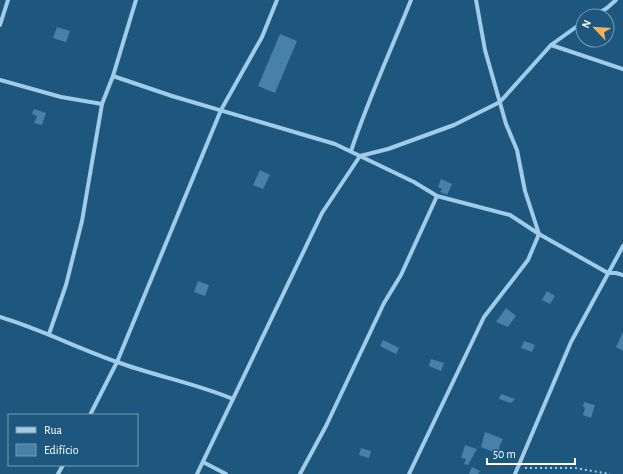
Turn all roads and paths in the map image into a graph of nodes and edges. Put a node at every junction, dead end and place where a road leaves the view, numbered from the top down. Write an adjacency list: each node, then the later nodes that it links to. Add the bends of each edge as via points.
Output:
1 (8, 0): 8 (street)
2 (136, 0): 12 (street)
3 (277, 0): 16 (street, via 262,37)
4 (411, 0): 17 (street, via 380,72)
5 (476, 0): 14 (street, via 485,50)
6 (616, 0): 7 (street)
7 (607, 8)
8 (0, 25)
9 (575, 28): 10 (street)
10 (551, 45): 11 (street); 14 (street)
11 (623, 69)
12 (113, 76): 15 (street); 16 (street)
13 (0, 80): 15 (street, via 61,97)
14 (500, 102): 18 (street, via 454,125 388,150); 20 (street, via 517,150 525,191)
15 (102, 104): 25 (street, via 82,221 66,285)
16 (221, 110): 17 (street); 26 (street)
17 (351, 151): 18 (street)
18 (360, 156): 19 (street); 27 (street, via 322,213)
19 (437, 196): 20 (street, via 510,215); 33 (street, via 401,275 384,302 326,426)
20 (539, 234): 22 (street); 34 (street, via 528,260 484,317)
21 (623, 246): 22 (street)
22 (608, 273): 23 (street); 30 (street, via 571,342)
23 (623, 275)
24 (0, 317): 25 (street)
25 (49, 334): 26 (street)
26 (117, 362): 27 (street, via 209,389); 28 (street)
27 (233, 399): 29 (street)
28 (91, 414)
29 (203, 462): 31 (street); 32 (street)
30 (518, 468): 35 (street); 36 (path, via 575,468)
31 (197, 474)
32 (226, 474)
33 (300, 474)
34 (409, 474)
35 (515, 474)
36 (610, 474)

